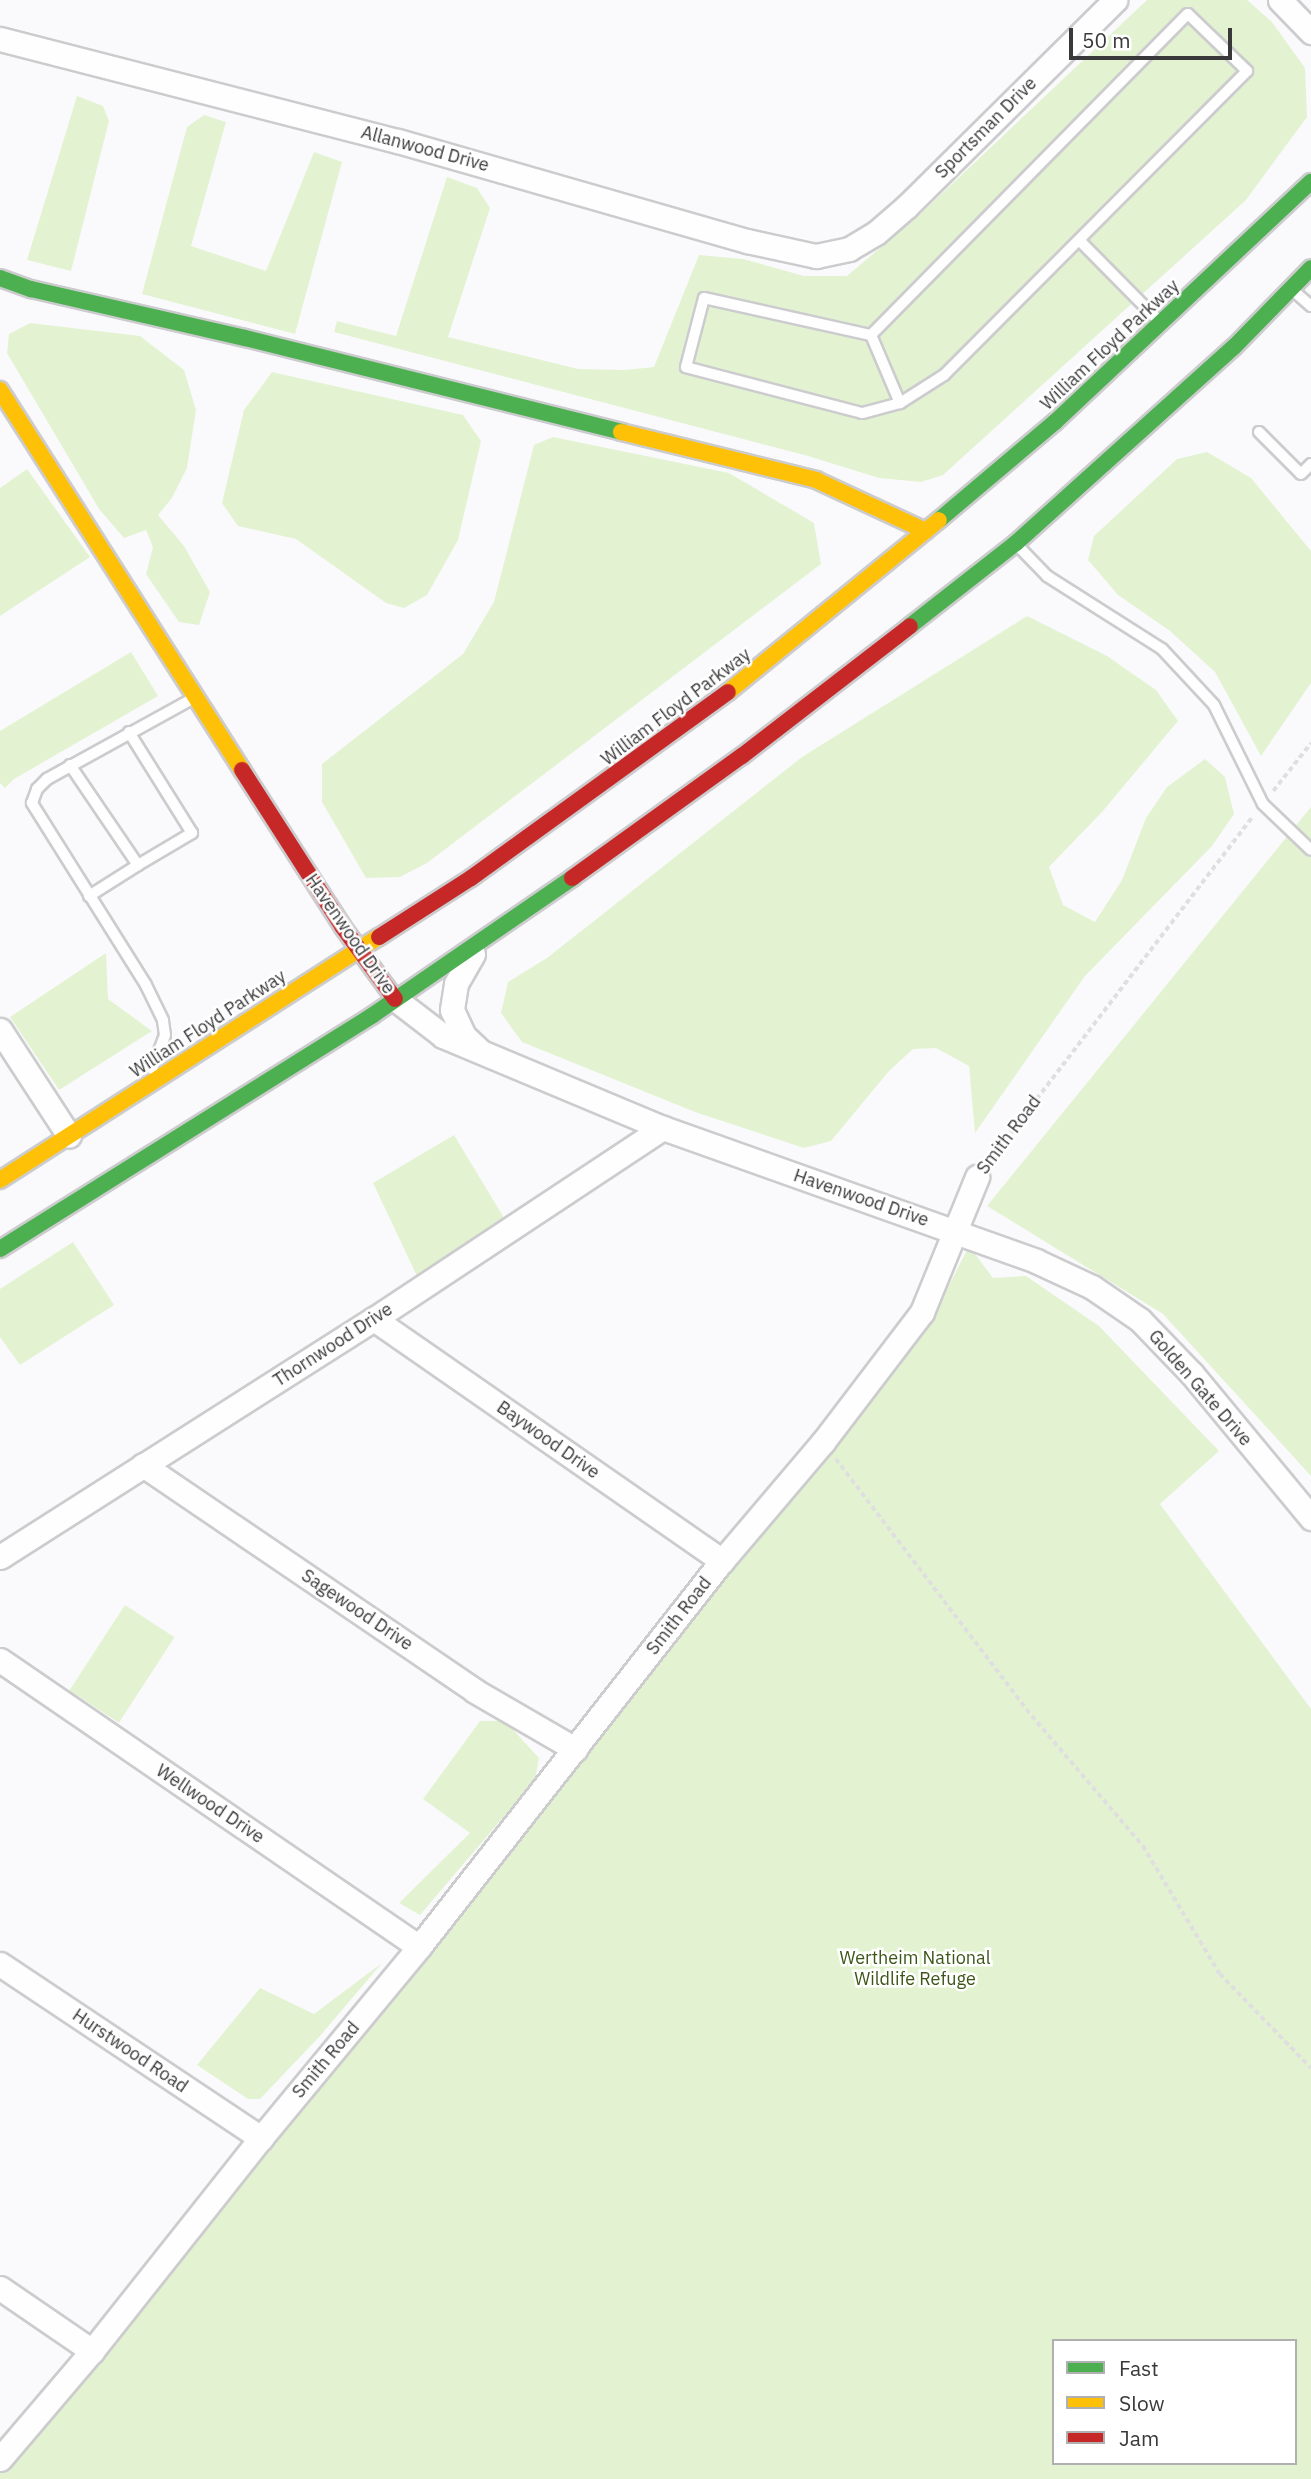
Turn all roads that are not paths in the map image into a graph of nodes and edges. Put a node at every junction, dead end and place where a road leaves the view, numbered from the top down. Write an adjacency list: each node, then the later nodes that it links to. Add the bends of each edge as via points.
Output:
1 (1115, 0): 7 (street, Sportsman Drive, via 908,206)
2 (1280, 0): 3 (street)
3 (1311, 32)
4 (0, 39): 7 (street, Allanwood Drive, via 398,141 747,241 816,256)
5 (1311, 182): 14 (main road, William Floyd Parkway)
6 (1080, 241): 14 (lane); 15 (lane, via 1247,71 1188,14); 17 (lane, via 944,375)
7 (849, 249)
8 (1311, 268): 11 (main road)
9 (0, 278): 12 (main road)
10 (0, 286): 12 (main road)
11 (1291, 288): 13 (lane); 21 (main road, via 1234,347)
12 (32, 289): 20 (main road, via 804,477)
13 (1311, 306)
14 (1162, 324): 20 (main road, William Floyd Parkway, via 1065,414)
15 (871, 335): 17 (lane); 17 (lane, via 704,298 687,367 862,413)
16 (0, 390): 22 (main road, Havenwood Drive)
17 (900, 403)
18 (1258, 432): 19 (lane, via 1301,474)
19 (1311, 464)
20 (926, 531): 29 (main road, William Floyd Parkway, via 703,712 471,878)
21 (1016, 543): 25 (lane, via 1047,576 1162,649 1214,705 1263,804); 28 (main road, via 742,756)
22 (196, 697): 23 (lane); 29 (main road, Havenwood Drive)
23 (129, 732): 24 (lane); 26 (lane, via 192,833)
24 (70, 765): 26 (lane); 27 (lane, via 37,789 33,803)
25 (1311, 850)
26 (138, 865): 27 (lane)
27 (89, 896): 33 (lane, via 163,1020 164,1035)
28 (485, 939): 30 (main road); 32 (street, via 452,997 456,1023)
29 (359, 951): 30 (main road, Havenwood Drive); 33 (main road, William Floyd Parkway)
30 (395, 999): 32 (street, Havenwood Drive, via 443,1036); 39 (main road)
31 (0, 1030): 35 (street)
32 (483, 1053): 34 (street, Havenwood Drive)
33 (145, 1087): 35 (main road, William Floyd Parkway)
34 (663, 1128): 38 (street, Havenwood Drive); 40 (street, Thornwood Drive)
35 (69, 1136): 37 (main road, William Floyd Parkway)
36 (976, 1177): 38 (street, Smith Road)
37 (0, 1180)
38 (956, 1232): 42 (street, Golden Gate Drive, via 1092,1287 1140,1320 1192,1374); 44 (street, Smith Road, via 922,1312 823,1442)
39 (0, 1249)
40 (374, 1319): 41 (street, Thornwood Drive); 44 (street, Baywood Drive)
41 (144, 1465): 43 (street, Thornwood Drive); 46 (street, Sagewood Drive, via 475,1691)
42 (1311, 1518)
43 (0, 1557)
44 (722, 1561): 46 (street, Smith Road)
45 (0, 1660): 47 (street, Wellwood Drive)
46 (575, 1749): 47 (street, Smith Road)
47 (419, 1947): 49 (street, Smith Road)
48 (0, 1964): 49 (street, Hurstwood Road)
49 (261, 2138): 51 (street, Smith Road)
50 (0, 2288): 51 (street)
51 (92, 2351): 52 (street, Smith Road)
52 (0, 2459)

